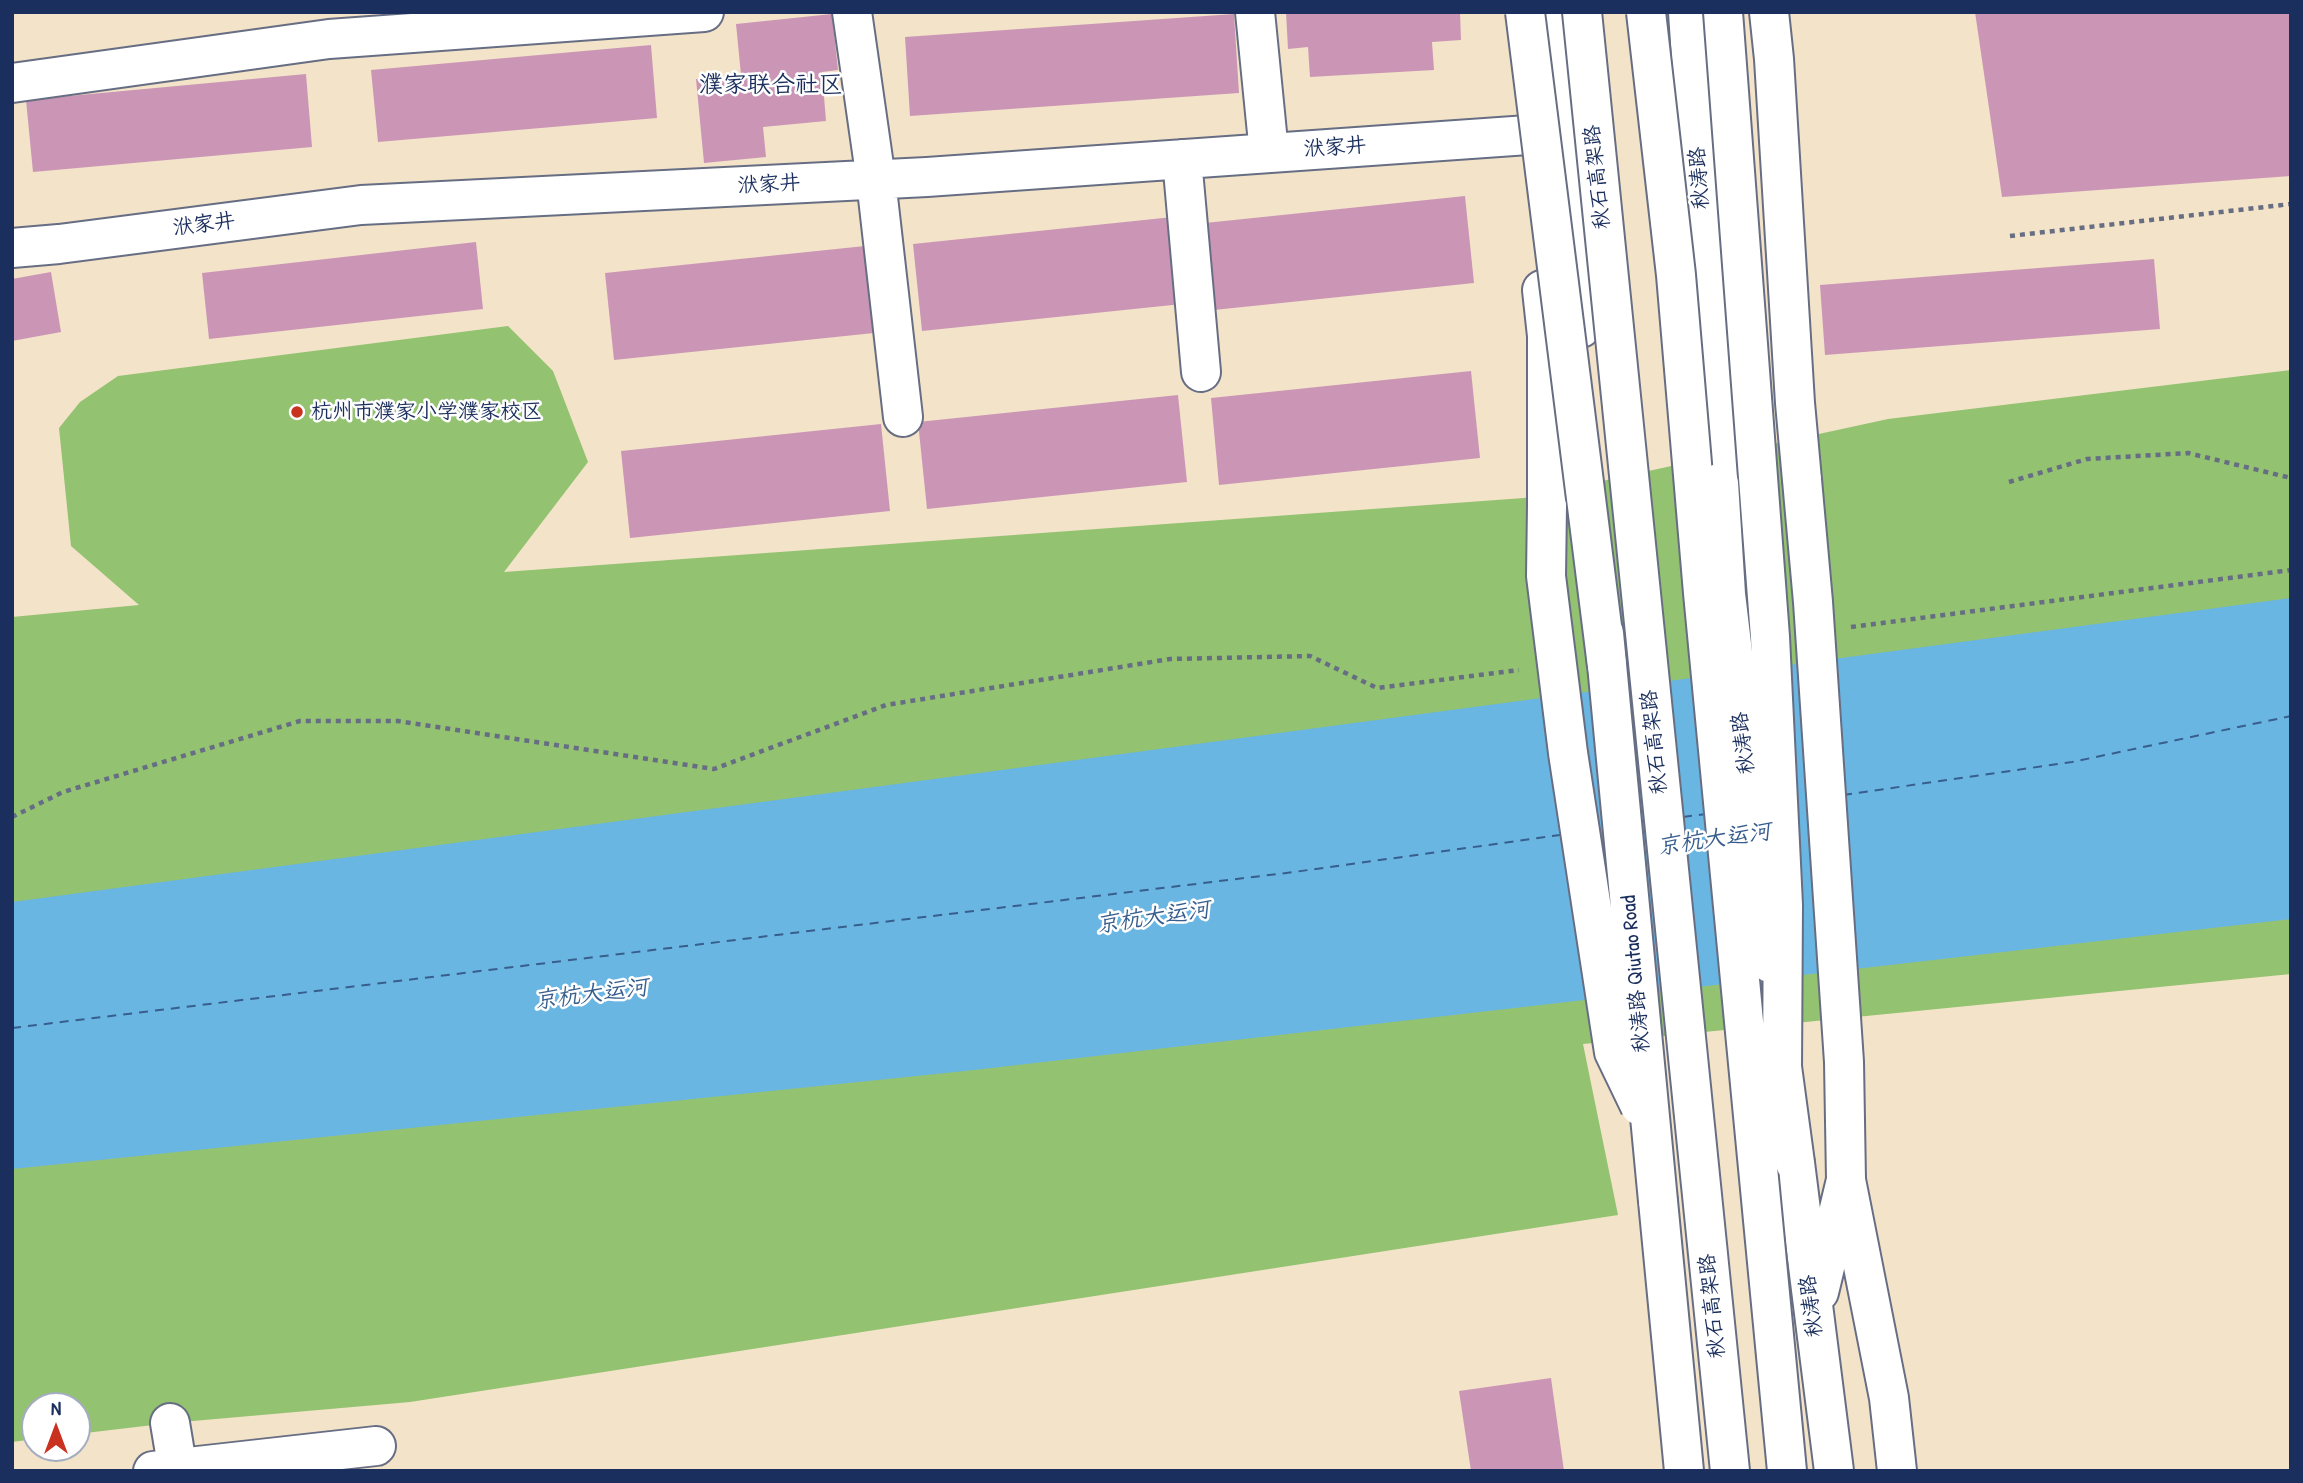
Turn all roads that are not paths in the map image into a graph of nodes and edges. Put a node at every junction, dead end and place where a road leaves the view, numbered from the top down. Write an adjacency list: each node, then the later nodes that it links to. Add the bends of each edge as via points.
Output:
1 (704, 12): 12 (main road)
2 (852, 12): 17 (main road)
3 (1255, 12): 15 (main road)
4 (1516, 12): 14 (main road)
5 (1525, 12): 21 (main road, bridge)
6 (1555, 12): 21 (main road, 秋涛路 Qiutao Road, bridge, via 1566,98)
7 (1582, 12): 30 (main road, 秋石高架路, bridge)
8 (1646, 12): 31 (main road, bridge, via 1676,275)
9 (1688, 12): 22 (main road, 秋涛路, bridge, via 1726,594)
10 (1723, 12): 22 (main road, bridge, via 1770,637 1783,905)
11 (1769, 12): 24 (main road, bridge, via 1844,1062)
12 (442, 21): 13 (main road)
13 (12, 83)
14 (1528, 135): 15 (main road, 洑家井); 23 (main road, bridge, via 1547,336 1546,576 1553,637 1614,1052)
15 (1269, 153): 16 (main road, 洑家井)
16 (1182, 159): 17 (main road, 洑家井); 19 (main road)
17 (876, 180): 18 (main road, 洑家井, via 361,205); 20 (main road)
18 (12, 248)
19 (1201, 372)
20 (903, 417)
21 (1607, 666): 23 (main road, 秋涛路 Qiutao Road, bridge)
22 (1782, 1069): 25 (main road, 秋涛路, bridge)
23 (1651, 1129): 29 (main road, 秋涛路 Qiutao Road, bridge)
24 (1846, 1180): 25 (main road); 33 (main road, via 1889,1398)
25 (1813, 1318): 32 (main road, 秋涛路)
26 (170, 1423): 28 (main road)
27 (376, 1446): 28 (main road)
28 (170, 1470)
29 (1684, 1471)
30 (1730, 1471)
31 (1787, 1471)
32 (1834, 1471)
33 (1897, 1471)

